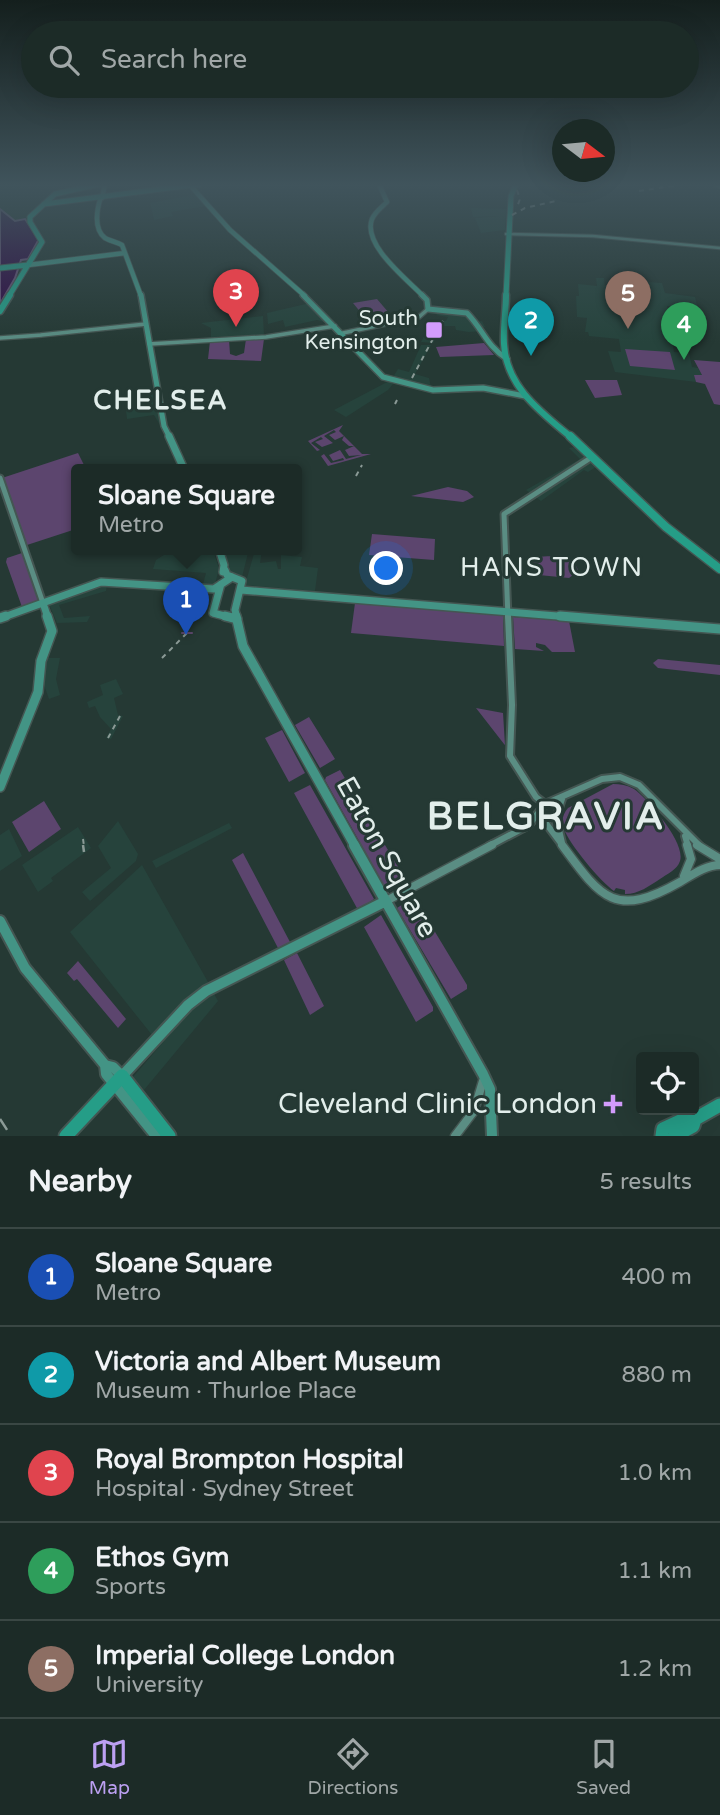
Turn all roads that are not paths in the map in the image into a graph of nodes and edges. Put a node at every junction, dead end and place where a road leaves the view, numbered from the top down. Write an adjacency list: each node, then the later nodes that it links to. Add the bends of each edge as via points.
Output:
1 (39, 237): 9 (highway, via 42,242)
2 (109, 237): 8 (main road, via 120,242)
3 (238, 237): 14 (main road)
4 (373, 237): 11 (main road, via 427,300)
5 (508, 237): 19 (highway)
6 (602, 237): 7 (main road)
7 (720, 248)
8 (125, 253): 9 (main road); 13 (main road, via 139,286)
9 (24, 265): 10 (highway); 12 (highway)
10 (0, 268)
11 (428, 309): 15 (main road, via 412,318); 19 (main road, via 462,311)
12 (0, 311)
13 (146, 324): 17 (main road); 18 (main road)
14 (335, 326): 16 (main road); 18 (main road, via 266,337)
15 (358, 329): 16 (main road)
16 (343, 333): 20 (main road, via 387,378 433,390 483,388)
17 (0, 338)
18 (149, 344): 22 (main road, via 164,426)
19 (504, 357): 20 (highway)
20 (524, 397): 21 (highway)
21 (591, 458): 23 (highway); 33 (main road, via 504,514)
22 (182, 464)
23 (599, 465): 26 (highway, via 671,533)
24 (0, 478): 32 (main road)
25 (221, 555): 27 (main road)
26 (720, 569)
27 (225, 570): 28 (main road); 29 (main road)
28 (232, 576): 29 (main road); 30 (main road, via 242,581)
29 (221, 583): 31 (main road)
30 (241, 590): 33 (main road); 34 (main road)
31 (216, 592): 32 (main road, via 106,582); 34 (main road, via 213,612)
32 (43, 603): 35 (main road); 37 (main road, via 52,631 35,698)
33 (508, 612): 36 (main road); 39 (main road, via 510,760)
34 (236, 614): 45 (main road, Eaton Square, via 240,636 266,687)
35 (0, 618)
36 (720, 629)
37 (0, 787)
38 (564, 798): 39 (main road); 40 (main road, via 599,779 625,778 645,789); 41 (main road, via 556,817)
39 (541, 809): 41 (main road); 45 (main road, via 529,825)
40 (679, 828): 42 (main road, via 703,851); 44 (main road, via 691,859)
41 (565, 850): 44 (main road, via 596,888 623,901 648,900)
42 (720, 859)
43 (720, 865): 44 (main road)
44 (682, 878)
45 (386, 901): 47 (main road, Eaton Square); 48 (main road, via 206,991)
46 (0, 921): 48 (main road, via 24,968 105,1065 106,1074)
47 (483, 1074): 50 (main road); 52 (main road, Eaton Square, via 490,1089)
48 (118, 1080): 53 (highway); 54 (main road); 55 (highway)
49 (720, 1105): 51 (highway)
50 (474, 1115): 52 (main road); 56 (main road)
51 (695, 1119): 58 (highway, via 689,1117 666,1127); 59 (highway, via 693,1126)
52 (492, 1122): 57 (main road, Eaton Square)
53 (66, 1136)
54 (156, 1136)
55 (169, 1136)
56 (455, 1136)
57 (492, 1136)
58 (662, 1136)
59 (675, 1136)

